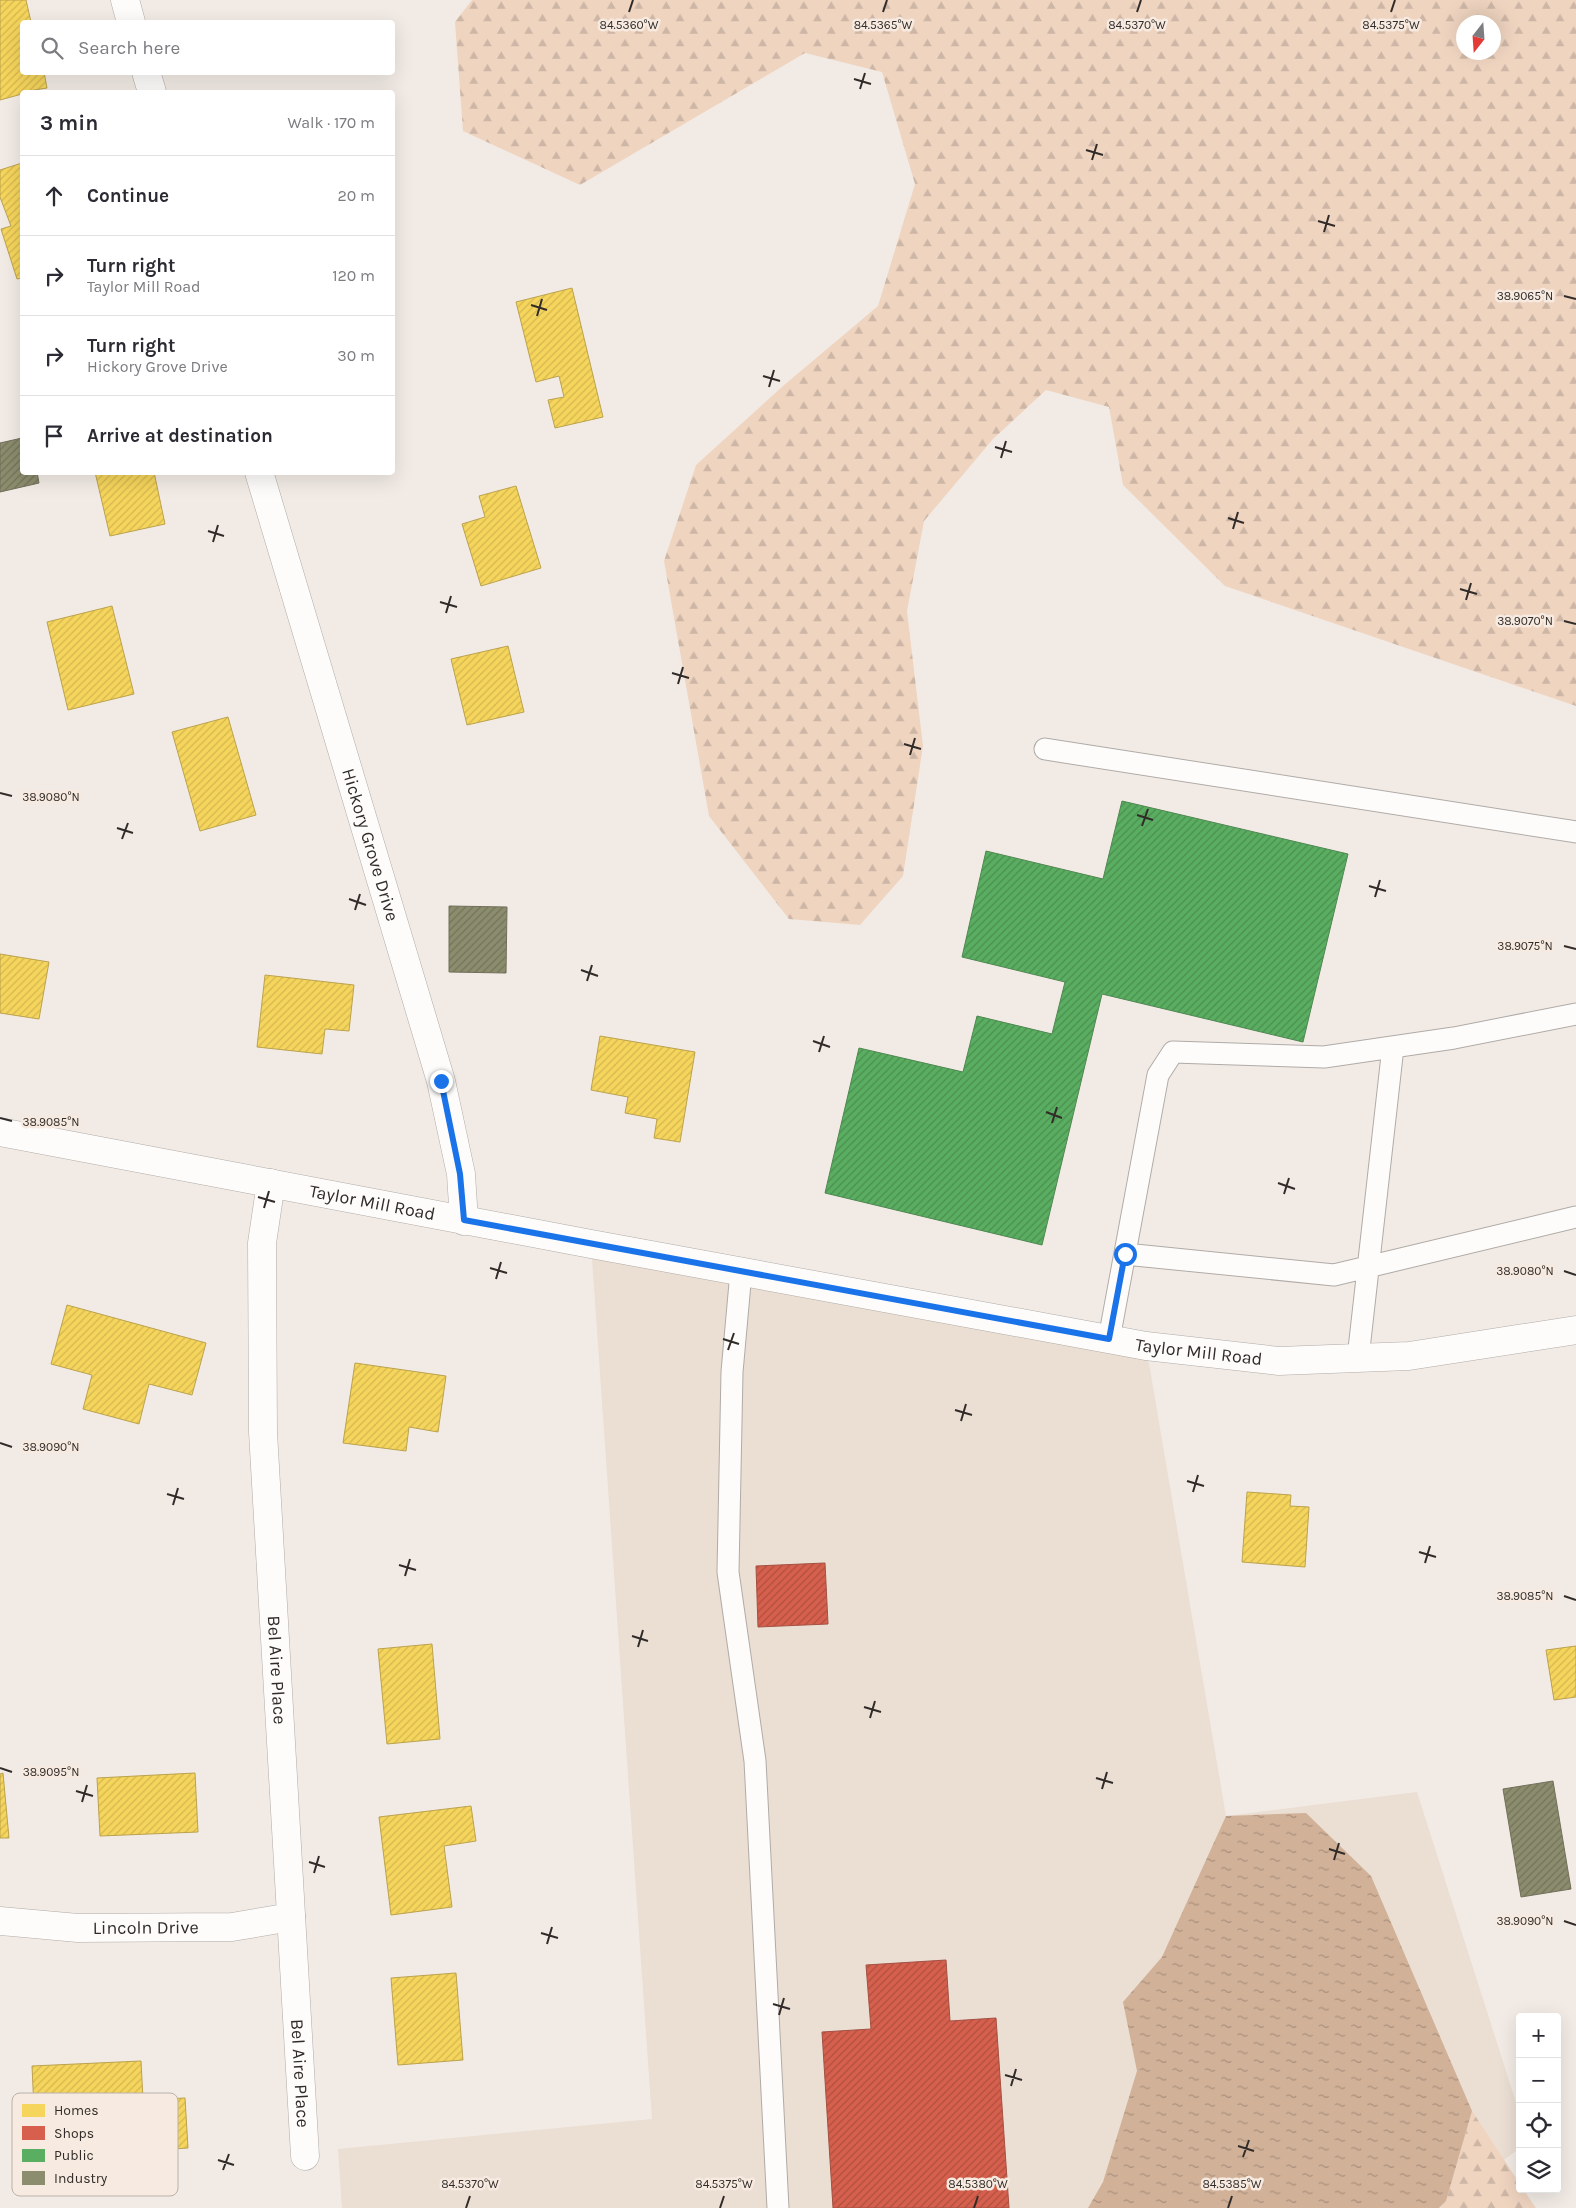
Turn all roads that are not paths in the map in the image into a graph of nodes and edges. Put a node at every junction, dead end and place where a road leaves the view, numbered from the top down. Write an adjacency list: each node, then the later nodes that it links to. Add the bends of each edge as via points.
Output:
1 (125, 0): 2 (street)
2 (131, 20)
3 (147, 75): 4 (street)
4 (151, 90)
5 (260, 475): 13 (street, Hickory Grove Drive, via 441,1081 460,1174)
6 (1045, 749): 7 (lane)
7 (1576, 832)
8 (1576, 1014): 9 (lane)
9 (1393, 1047): 14 (lane, via 1324,1057 1172,1052 1158,1075); 15 (lane)
10 (0, 1132): 11 (street, Taylor Mill Road)
11 (271, 1183): 13 (street, Taylor Mill Road); 20 (street, Bel Aire Place, via 262,1243 263,1432)
12 (1576, 1217): 15 (lane)
13 (464, 1220): 16 (street, Taylor Mill Road)
14 (1125, 1254): 15 (lane, via 1334,1275); 18 (lane)
15 (1368, 1267): 19 (lane)
16 (741, 1272): 18 (street, Taylor Mill Road); 23 (lane, via 732,1372 728,1572 755,1761)
17 (1576, 1330): 19 (street, Taylor Mill Road, via 1409,1356)
18 (1109, 1339): 19 (street, Taylor Mill Road, via 1279,1361)
19 (1358, 1358)
20 (291, 1917): 21 (street, Lincoln Drive, via 232,1927 78,1928); 22 (street, Bel Aire Place)
21 (0, 1922)
22 (305, 2156)
23 (778, 2208)

